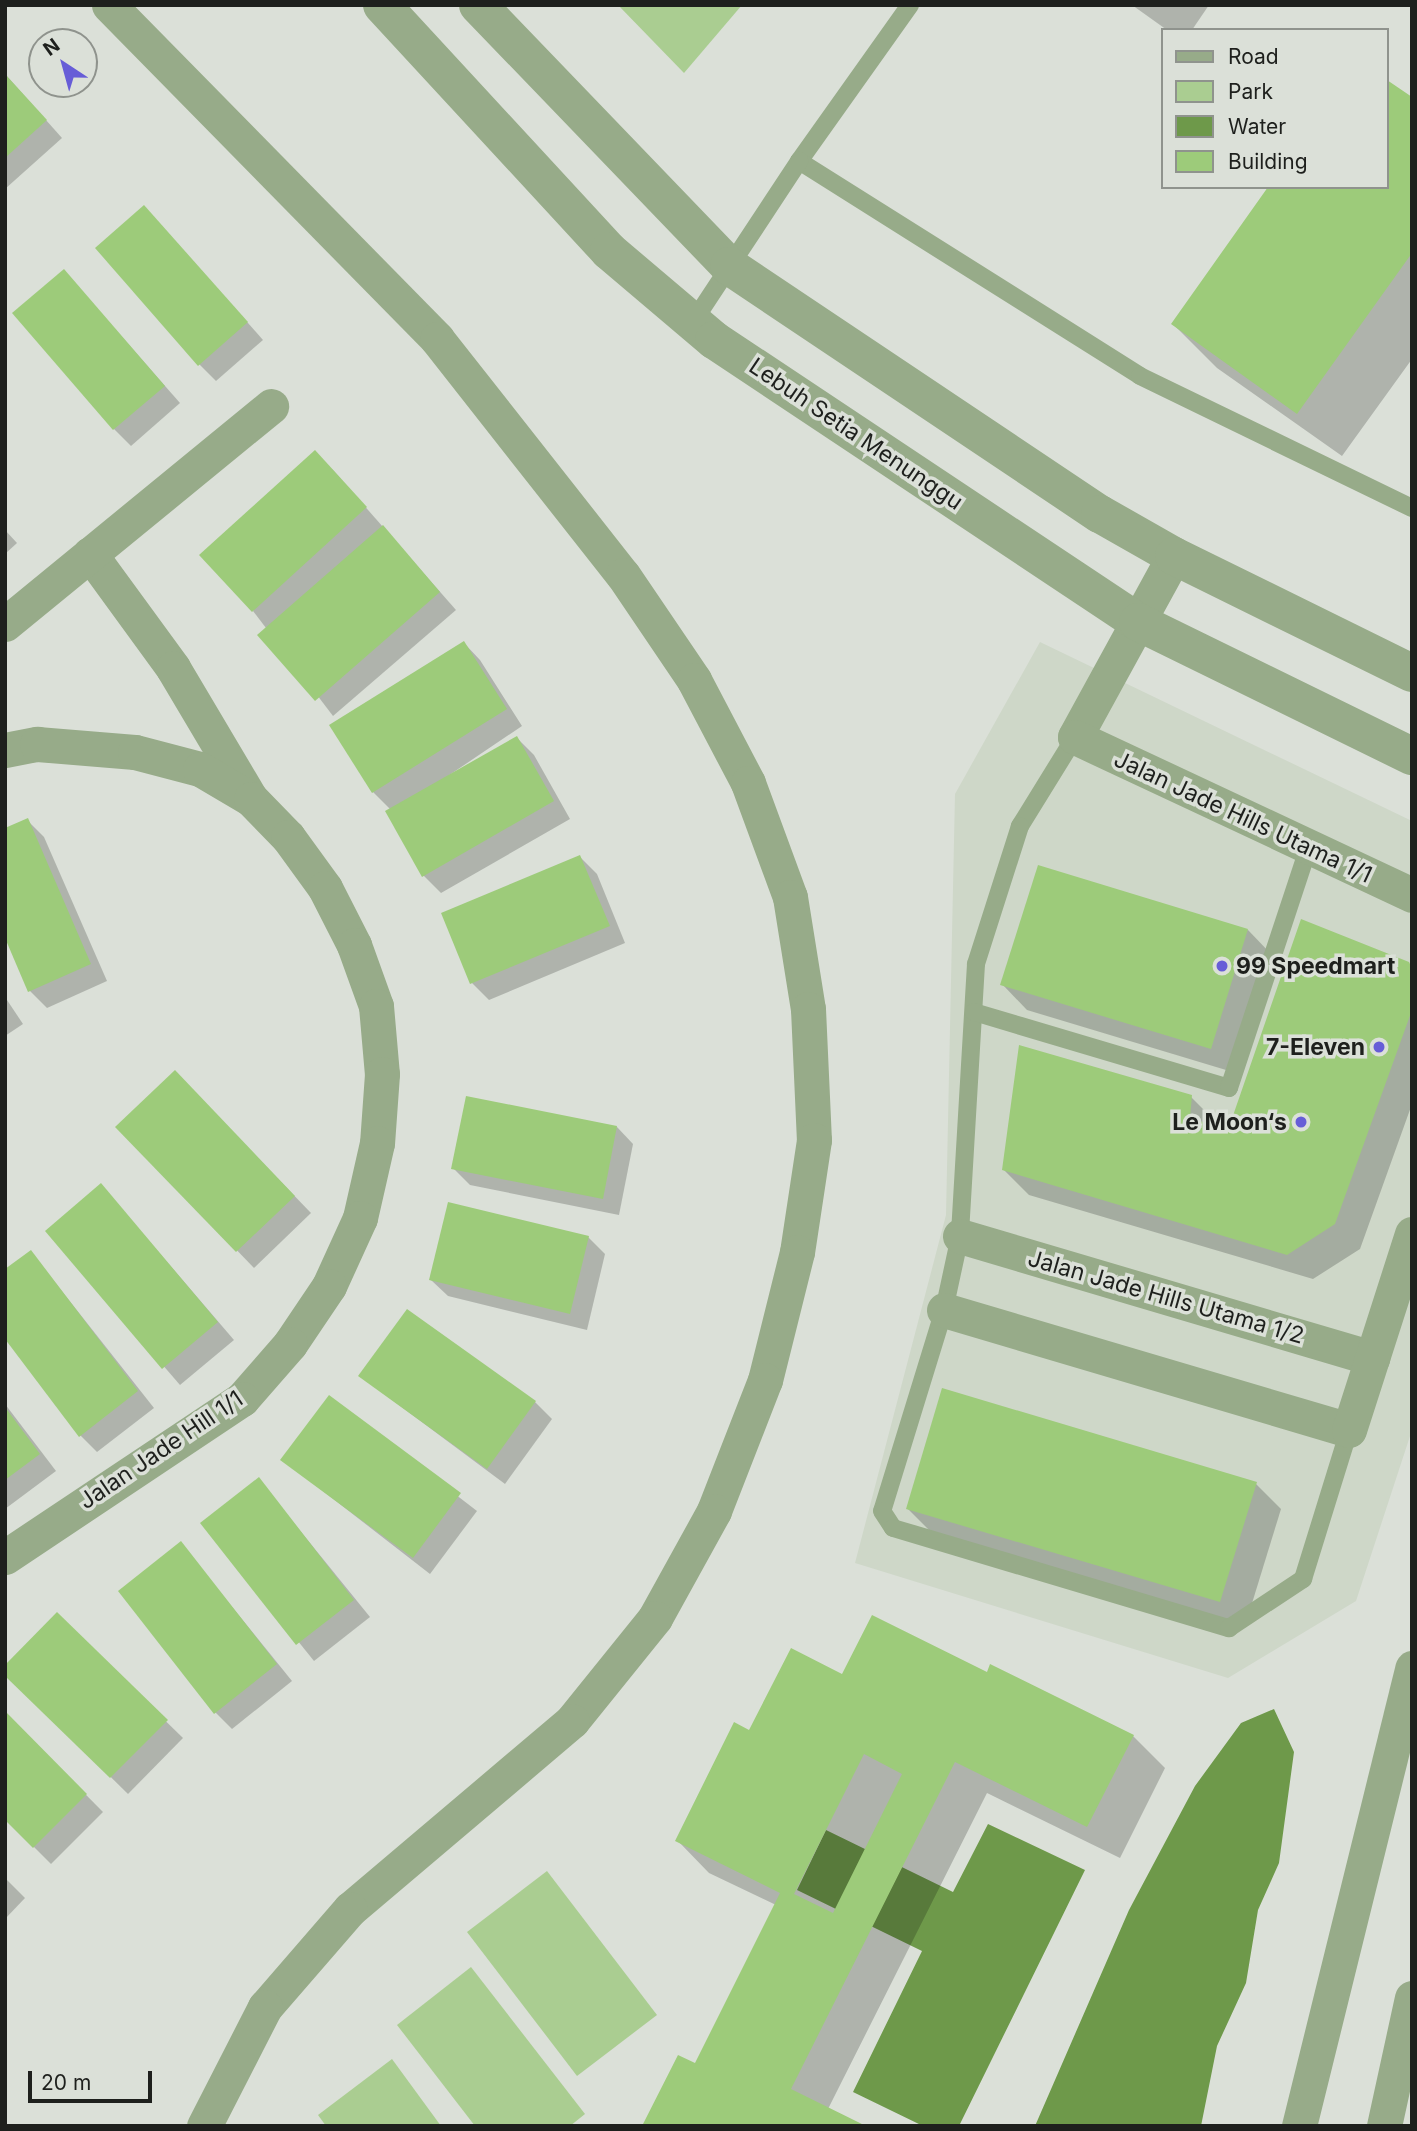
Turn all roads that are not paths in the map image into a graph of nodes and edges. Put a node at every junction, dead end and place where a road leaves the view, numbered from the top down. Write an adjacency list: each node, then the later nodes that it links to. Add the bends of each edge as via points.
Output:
1 (109, 5): 30 (street, via 437,339 623,575 694,680 748,783 790,897 808,1009 814,1140 797,1252 765,1380 714,1511 655,1618 572,1721 350,1909 265,2007)
2 (382, 5): 7 (street, Lebuh Setia Menunggu, via 609,251)
3 (478, 5): 6 (street)
4 (910, 5): 5 (lane)
5 (799, 161): 6 (lane); 9 (lane, via 1140,376)
6 (729, 266): 7 (lane); 11 (street, via 1100,513)
7 (693, 322): 12 (street, Lebuh Setia Menunggu)
8 (271, 406): 10 (street)
9 (1412, 508)
10 (90, 554): 13 (street); 18 (street, via 173,668)
11 (1174, 556): 12 (street); 14 (street)
12 (1138, 622): 15 (street); 17 (street, Lebuh Setia Menunggu)
13 (5, 624)
14 (1412, 673)
15 (1075, 737): 19 (street, Jalan Jade Hills Utama 1/1); 21 (lane, via 1020,826 976,964)
16 (5, 750): 18 (street, Jalan Jade Hill 1/1, via 37,744 135,752 200,769)
17 (1412, 756)
18 (251, 799): 27 (street, Jalan Jade Hill 1/1, via 288,837 325,888 354,945 376,1006 382,1074 377,1143 360,1218 329,1286 290,1344 242,1399)
19 (1308, 849): 20 (street, Jalan Jade Hills Utama 1/1); 21 (lane, via 1229,1088)
20 (1412, 895)
21 (974, 1012): 23 (lane)
22 (1412, 1234): 25 (street)
23 (960, 1236): 24 (lane); 25 (street, Jalan Jade Hills Utama 1/2)
24 (944, 1310): 26 (street); 26 (lane, via 882,1511 893,1528 1216,1625 1229,1628 1303,1579)
25 (1372, 1358): 26 (street)
26 (1349, 1430)
27 (5, 1557)
28 (1412, 1668): 31 (street)
29 (1412, 1998): 32 (street)
30 (204, 2126)
31 (1299, 2126)
32 (1384, 2126)

